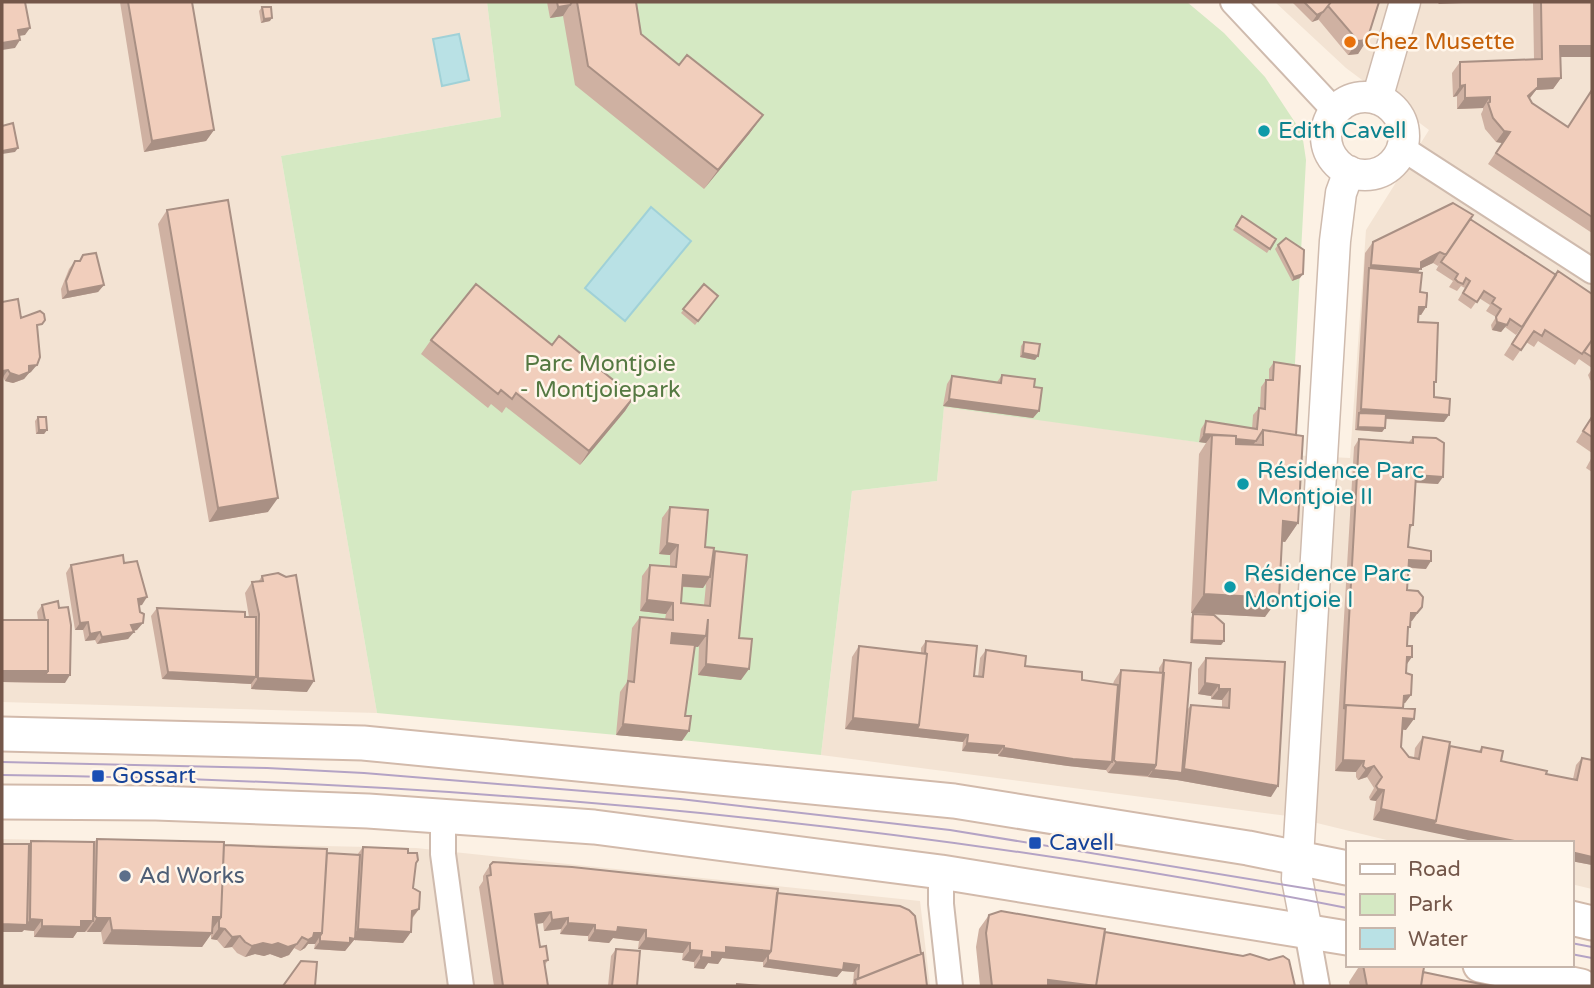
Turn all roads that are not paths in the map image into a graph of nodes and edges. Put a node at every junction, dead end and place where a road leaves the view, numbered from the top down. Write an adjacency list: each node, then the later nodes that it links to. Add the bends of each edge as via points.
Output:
1 (1233, 2): 4 (street)
2 (1405, 2): 3 (street)
3 (1377, 99): 4 (street, via 1354,99); 5 (street, via 1400,118)
4 (1335, 111): 6 (street, via 1327,126 1328,149)
5 (1402, 148): 6 (street, via 1394,162 1381,171); 7 (street)
6 (1349, 172): 11 (street, via 1341,193 1335,242)
7 (1592, 271)
8 (2, 734): 11 (main road, via 363,743 440,750 954,801)
9 (2, 802): 10 (main road)
10 (443, 816): 13 (main road, via 594,827); 19 (street, via 443,855)
11 (1298, 858): 12 (main road); 16 (street, via 1297,879)
12 (1346, 868)
13 (941, 872): 16 (main road); 20 (street, via 940,904)
14 (1573, 918): 15 (main road)
15 (1592, 923)
16 (1307, 931): 17 (main road); 21 (street)
17 (1346, 938)
18 (1490, 967): 22 (main road)
19 (461, 986)
20 (950, 986)
21 (1317, 986)
22 (1581, 986)

